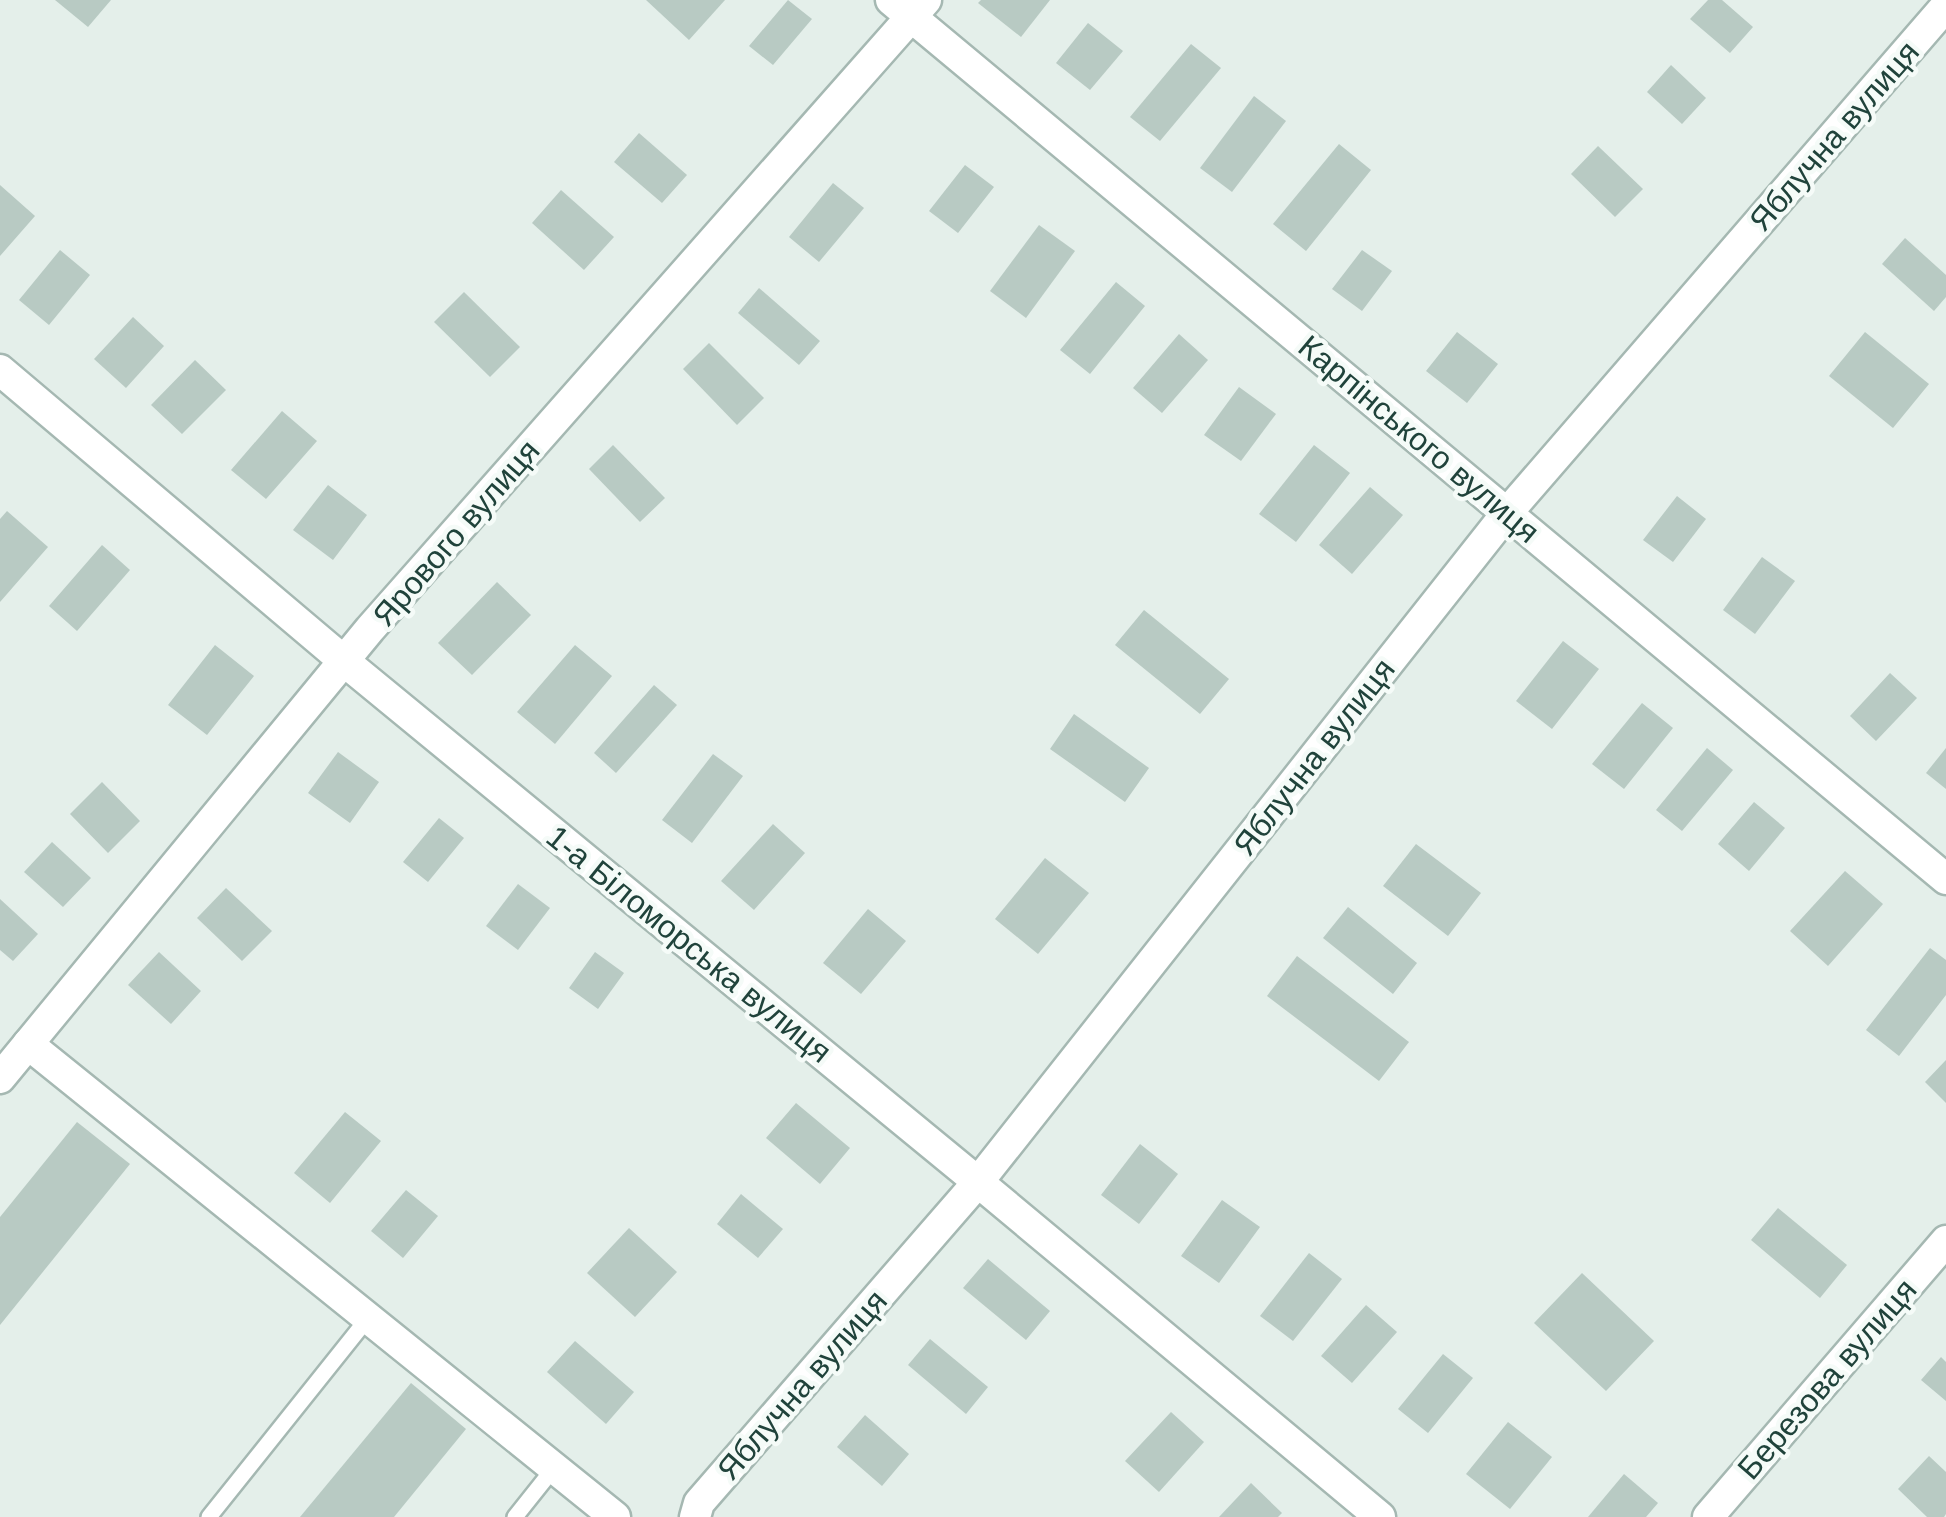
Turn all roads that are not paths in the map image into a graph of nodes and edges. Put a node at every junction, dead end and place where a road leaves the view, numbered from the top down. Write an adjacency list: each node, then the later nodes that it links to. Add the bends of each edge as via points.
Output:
1 (910, 6): 4 (street, Карпінського вулиця); 5 (street, Ярового вулиця)
2 (1946, 6): 4 (street, Яблучна вулиця)
3 (0, 370): 5 (street, 1-а Біломорська вулиця)
4 (1507, 512): 6 (street, Карпінського вулиця); 9 (street, Яблучна вулиця)
5 (344, 661): 7 (street, Ярового вулиця); 9 (street, 1-а Біломорська вулиця)
6 (1946, 879)
7 (28, 1044): 8 (street, Ярового вулиця); 11 (street)
8 (0, 1078)
9 (978, 1182): 16 (street, Яблучна вулиця, via 699,1503); 17 (street, 1-а Біломорська вулиця)
10 (1946, 1240): 18 (street, Березова вулиця)
11 (368, 1318): 12 (street); 13 (lane)
12 (554, 1468): 14 (lane); 15 (street)
13 (209, 1517)
14 (515, 1517)
15 (614, 1517)
16 (695, 1517)
17 (1380, 1517)
18 (1708, 1517)

